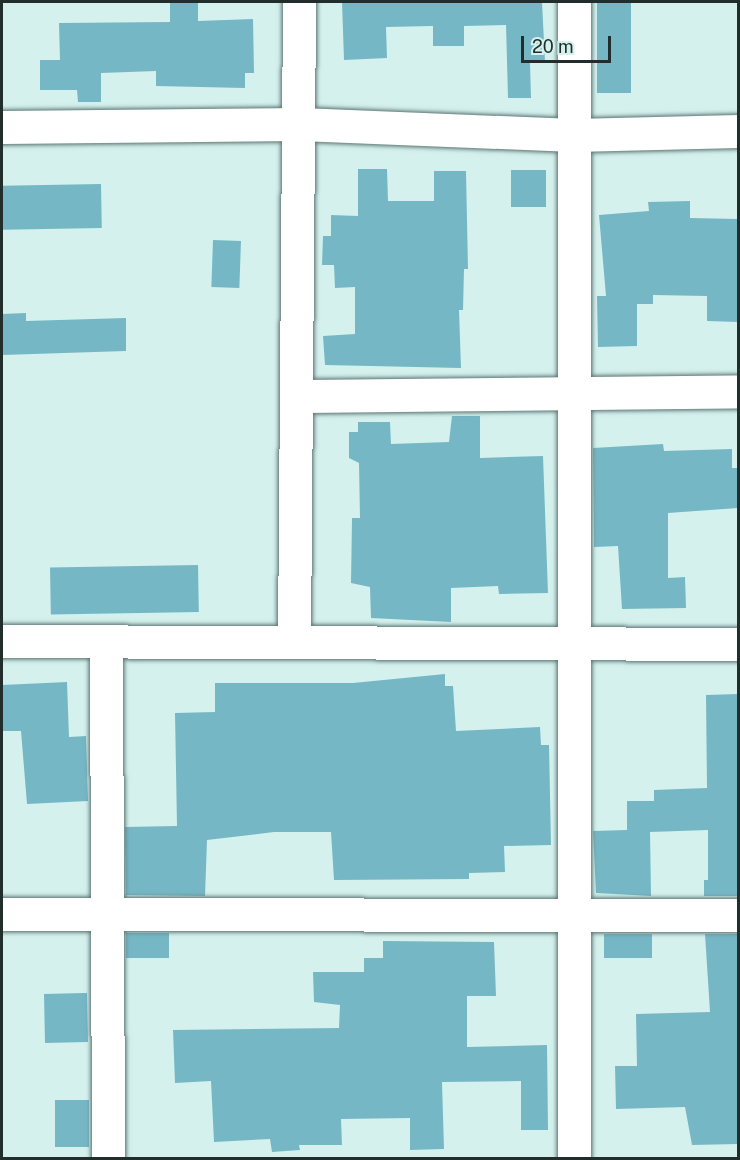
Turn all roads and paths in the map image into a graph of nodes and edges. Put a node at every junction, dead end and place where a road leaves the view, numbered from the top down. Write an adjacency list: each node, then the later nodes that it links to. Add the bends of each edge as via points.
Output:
1 (299, 2): 3 (street)
2 (574, 2): 6 (street)
3 (300, 124): 4 (street); 6 (street); 9 (street)
4 (2, 127)
5 (738, 131): 6 (street)
6 (574, 135): 8 (street)
7 (738, 391): 8 (street)
8 (573, 392): 9 (street); 14 (street)
9 (297, 396): 12 (street)
10 (2, 641): 11 (street)
11 (106, 641): 12 (street); 15 (street)
12 (294, 642): 14 (street)
13 (738, 644): 14 (street)
14 (572, 646): 17 (street)
15 (107, 912): 16 (street); 17 (street); 19 (street)
16 (2, 914)
17 (576, 914): 18 (street); 20 (street)
18 (738, 915)
19 (108, 1158)
20 (574, 1158)

